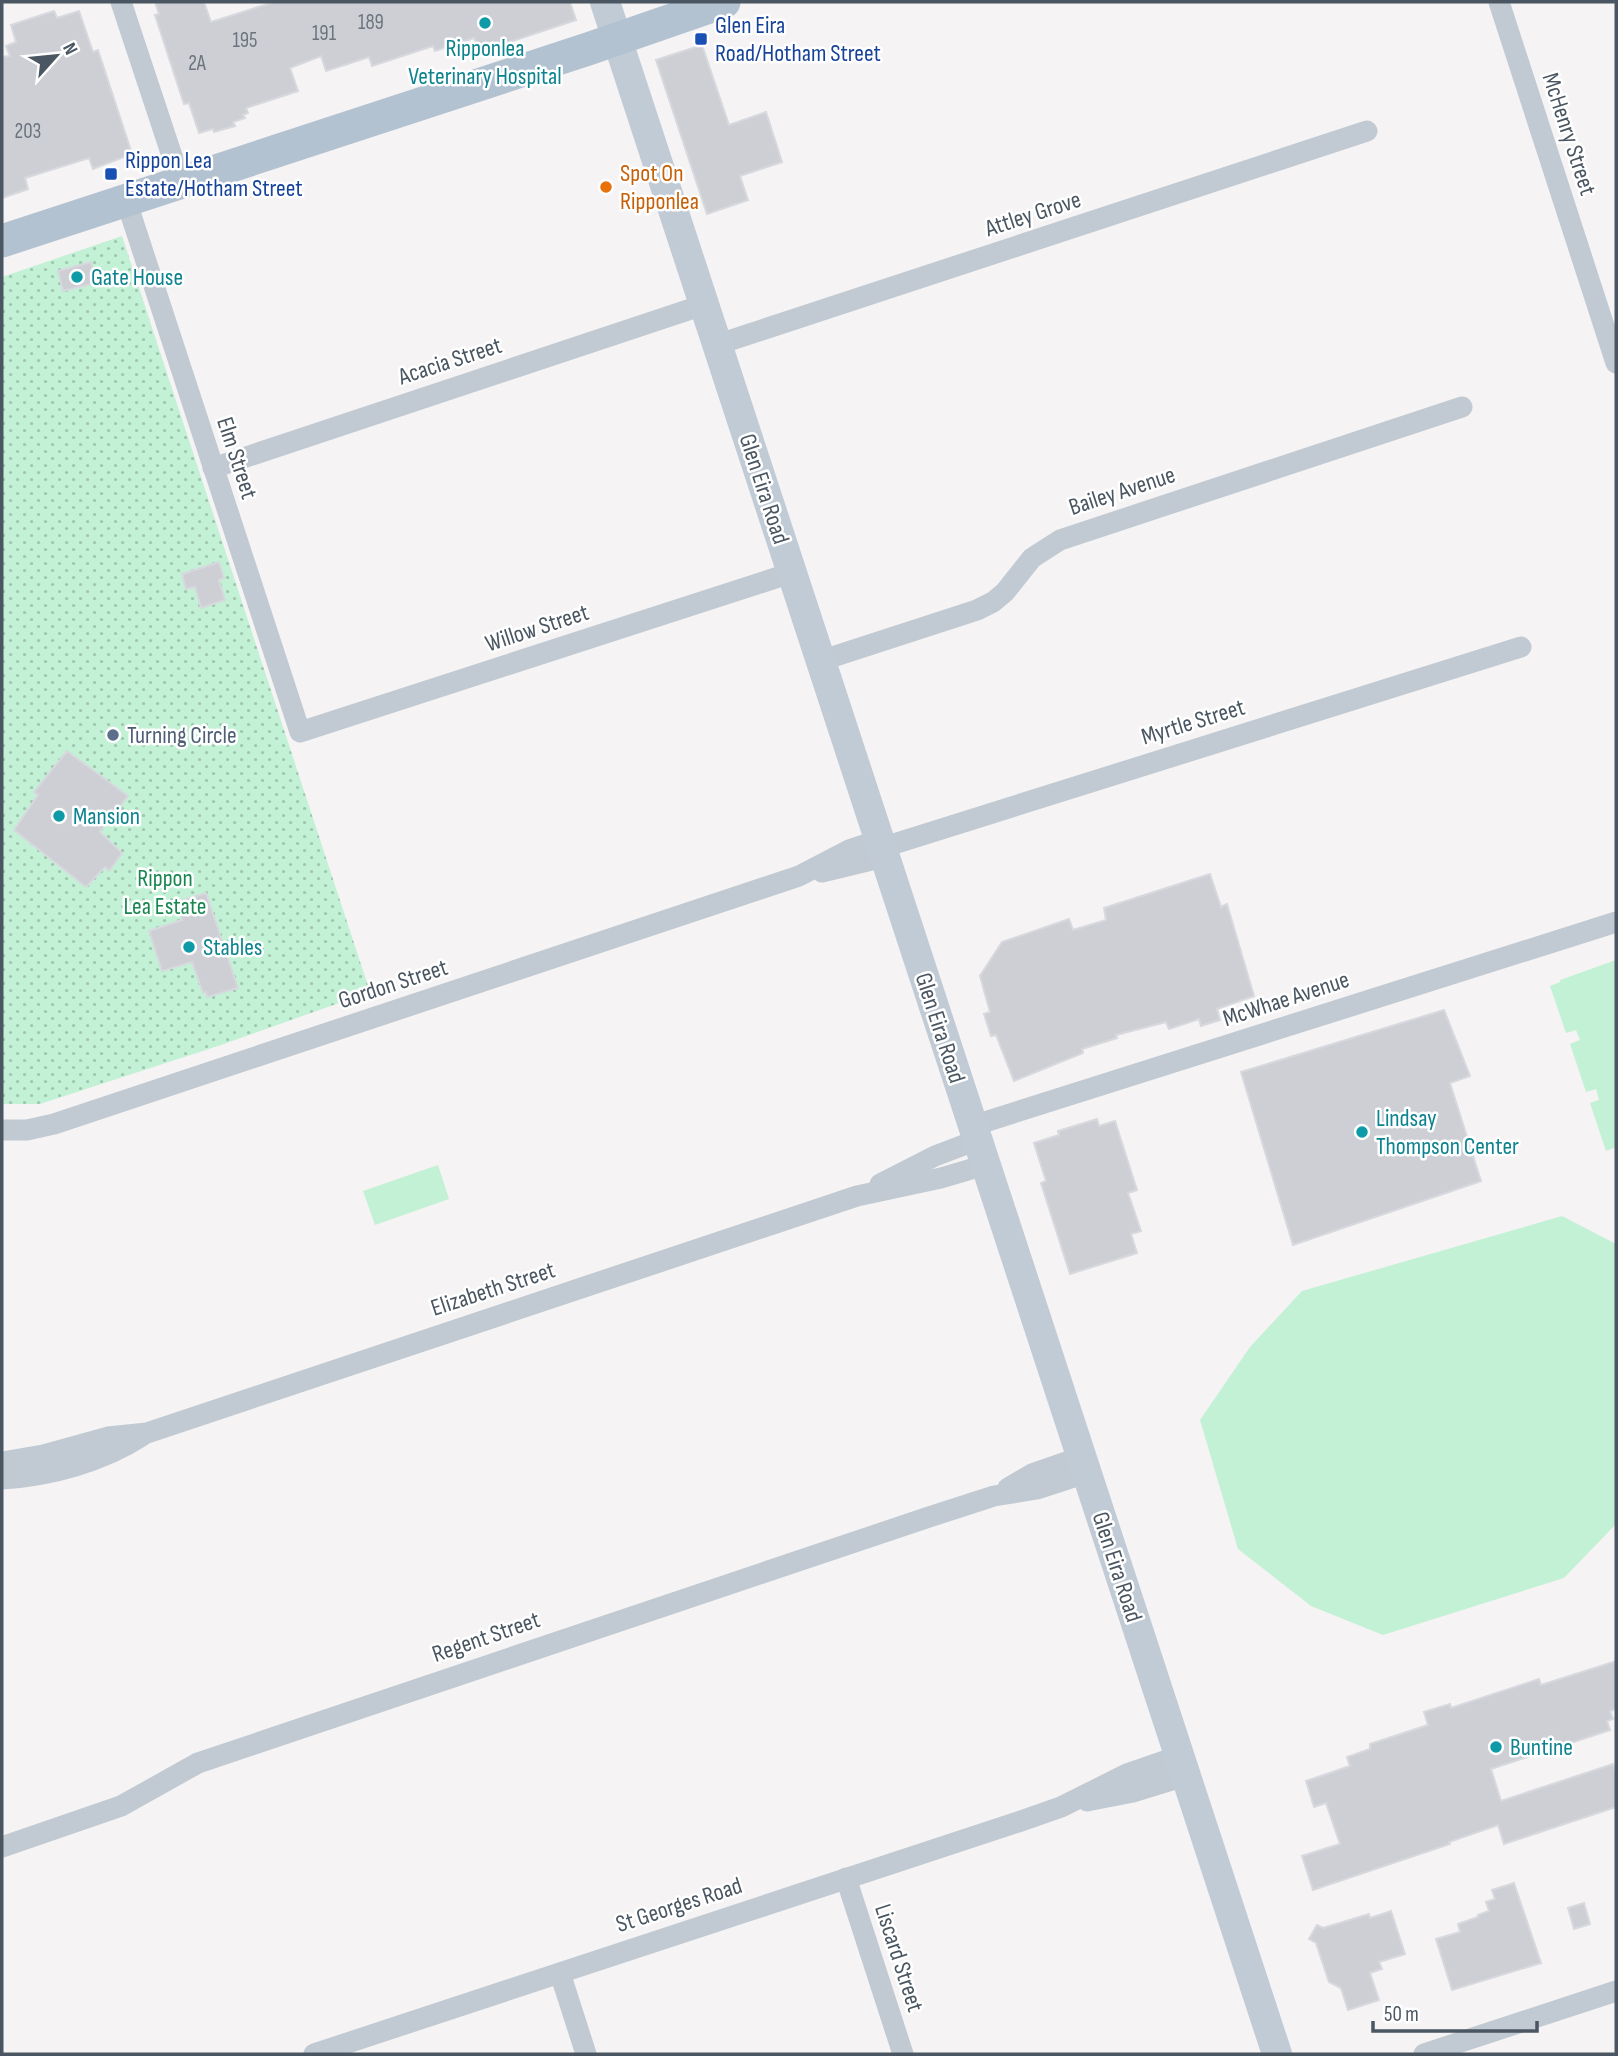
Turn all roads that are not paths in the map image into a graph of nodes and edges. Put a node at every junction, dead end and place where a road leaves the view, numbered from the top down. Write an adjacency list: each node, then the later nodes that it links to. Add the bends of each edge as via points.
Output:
1 (121, 2): 7 (street)
2 (605, 2): 5 (main road, Glen Eira Road)
3 (724, 2): 5 (main road)
4 (1499, 2): 12 (street, McHenry Street)
5 (618, 39): 7 (main road); 10 (main road, Glen Eira Road)
6 (1367, 131): 11 (street, Attley Grove)
7 (181, 183): 8 (main road)
8 (126, 200): 9 (main road); 14 (street, Elm Street)
9 (2, 241)
10 (703, 305): 11 (main road, Glen Eira Road); 14 (street, Acacia Street)
11 (716, 345): 15 (main road, Glen Eira Road)
12 (1616, 363)
13 (1462, 407): 17 (street, Bailey Avenue, via 1060,540 1032,558 993,602)
14 (213, 468): 18 (street, Elm Street)
15 (791, 573): 17 (main road, Glen Eira Road); 18 (street, Willow Street)
16 (1521, 647): 19 (street, Myrtle Street)
17 (820, 661): 19 (main road, Glen Eira Road)
18 (300, 732)
19 (881, 848): 21 (street, Gordon Street, via 849,867 799,876 54,1124); 22 (main road, Glen Eira Road)
20 (1616, 922): 22 (street, McWhae Avenue)
21 (2, 1130)
22 (978, 1144): 23 (street, Elizabeth Street, via 941,1178 857,1196); 25 (main road, Glen Eira Road)
23 (147, 1433): 24 (street, Elizabeth Street, via 108,1437); 26 (street, Elizabeth Street, via 120,1451 80,1464)
24 (2, 1462)
25 (1083, 1465): 27 (main road, Glen Eira Road); 28 (street, Regent Street, via 1037,1489 994,1496 198,1763 121,1806)
26 (2, 1479)
27 (1182, 1766): 29 (street, St Georges Road, via 1133,1792 1061,1807); 35 (main road, Glen Eira Road)
28 (2, 1847)
29 (846, 1878): 30 (street, St Georges Road); 34 (street, Liscard Street)
30 (560, 1973): 32 (street, St Georges Road); 33 (street)
31 (1616, 1991): 36 (street)
32 (314, 2054)
33 (586, 2054)
34 (903, 2054)
35 (1277, 2054)
36 (1424, 2054)

